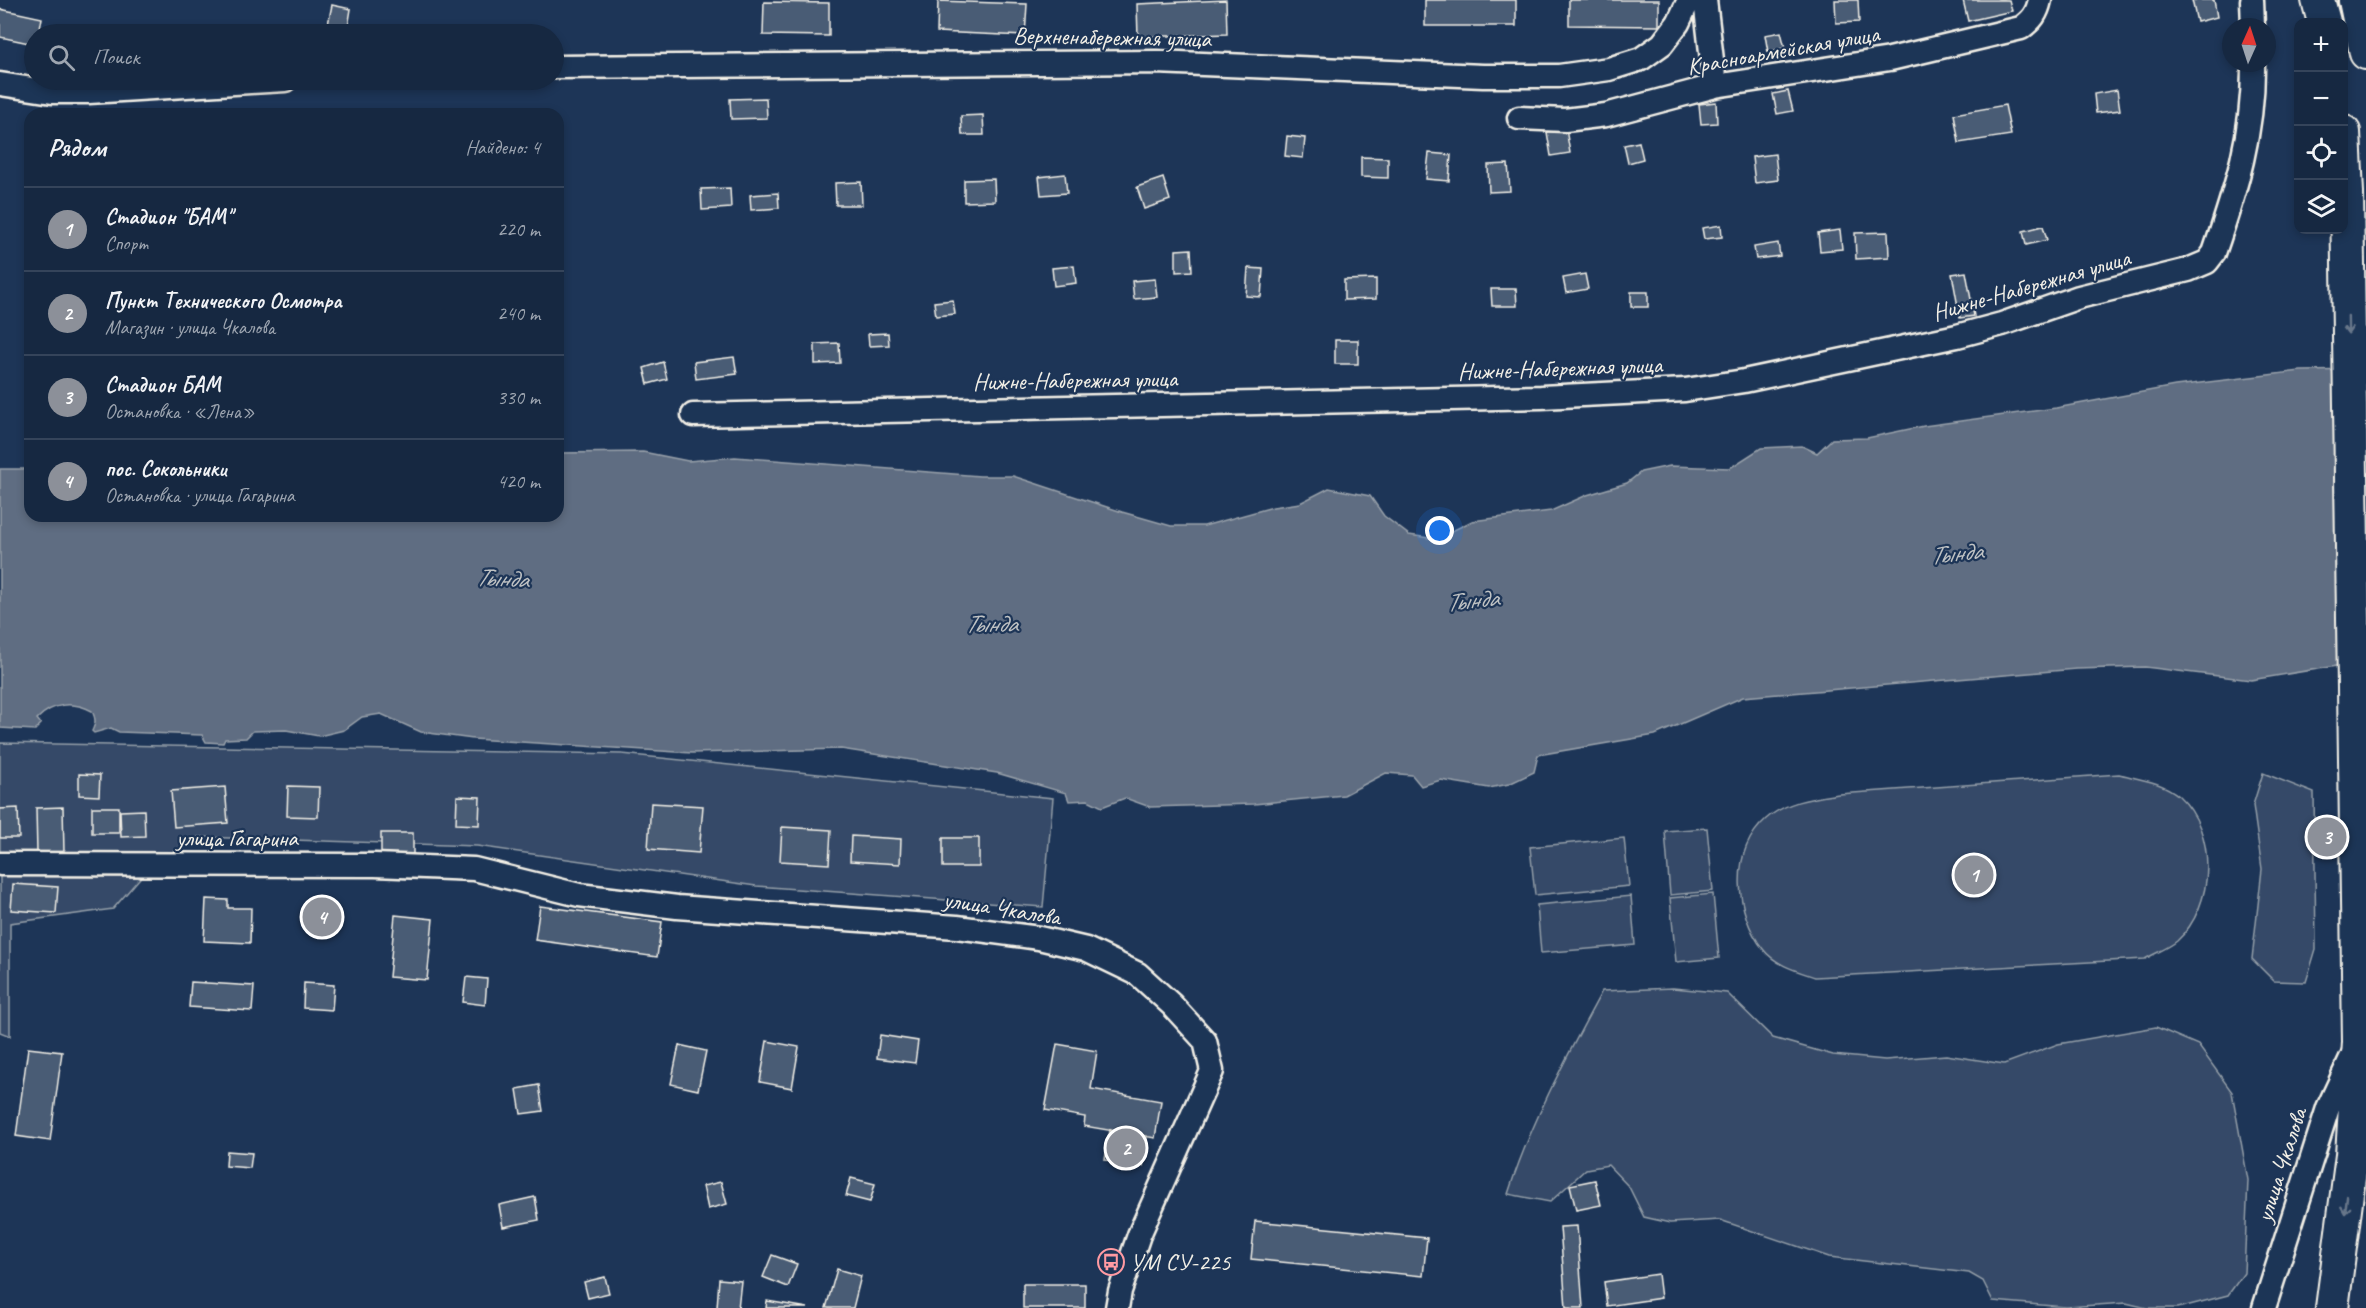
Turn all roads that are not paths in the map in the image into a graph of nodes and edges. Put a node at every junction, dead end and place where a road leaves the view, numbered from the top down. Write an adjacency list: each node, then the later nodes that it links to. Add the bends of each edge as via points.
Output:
1 (1689, 0): 9 (street, Красноармейская улица, via 1678,24)
2 (1705, 0): 14 (street)
3 (2040, 0): 14 (street, Красноармейская улица, via 2032,21 2021,28 1890,59)
4 (2252, 0): 7 (street)
5 (2318, 0): 8 (highway)
6 (2355, 0): 10 (highway)
7 (2253, 18)
8 (2323, 18)
9 (1662, 44): 11 (street, Верхненабережная улица, via 1641,59 1609,69 1559,76 1144,62)
10 (2366, 53)
11 (564, 67)
12 (2253, 72): 20 (street, Нижне-Набережная улица, via 2252,112 2241,172 2208,262 1957,336 1685,390 1541,397)
13 (0, 84): 15 (street)
14 (1714, 86): 18 (street, Красноармейская улица, via 1606,115 1565,120)
15 (24, 88)
16 (39, 90): 17 (street)
17 (122, 90)
18 (1519, 118)
19 (2346, 180): 23 (highway, one-way to 23)
20 (693, 415)
21 (0, 864): 22 (street, улица Гагарина)
22 (474, 869): 24 (street, улица Чкалова, via 579,895 689,908 905,921 1039,938 1086,949 1138,974 1205,1041 1212,1071 1139,1235)
23 (2362, 1043): 25 (street, улица Чкалова, via 2328,1108); 26 (highway, one-way to 26)
24 (1117, 1308)
25 (2264, 1308)
26 (2332, 1308)

